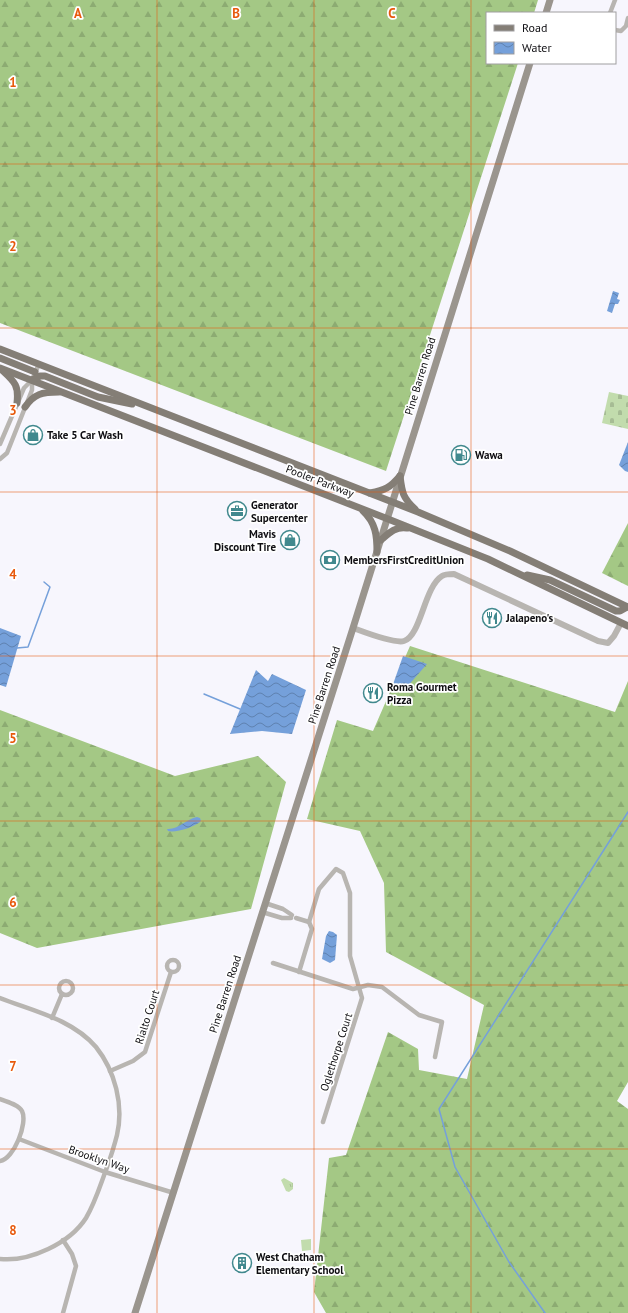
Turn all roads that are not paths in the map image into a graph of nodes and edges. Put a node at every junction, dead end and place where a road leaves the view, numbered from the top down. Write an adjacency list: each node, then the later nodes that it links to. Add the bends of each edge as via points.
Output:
1 (550, 0): 3 (main road)
2 (614, 0): 4 (street)
3 (546, 12)
4 (610, 12)
5 (628, 18): 6 (street, via 626,26 621,31)
6 (616, 30)
7 (530, 64): 20 (main road, Pine Barren Road)
8 (0, 349): 10 (main road, Pooler Parkway)
9 (0, 358): 12 (main road)
10 (39, 364): 12 (street); 17 (main road, Pooler Parkway)
11 (0, 368): 13 (main road, Pooler Parkway); 15 (main road, via 17,387)
12 (35, 372): 13 (street)
13 (32, 380): 14 (main road, Pooler Parkway); 15 (street, via 24,388); 16 (street, via 32,390); 17 (main road, via 45,376 98,397)
14 (64, 392): 16 (main road, via 41,394 32,398); 23 (main road, Pooler Parkway)
15 (17, 403): 18 (street)
16 (25, 407): 19 (street, via 7,453)
17 (150, 408): 21 (main road, Pooler Parkway)
18 (0, 444)
19 (0, 459)
20 (400, 476): 21 (main road, via 386,489); 22 (main road, Pine Barren Road); 24 (main road, via 406,500)
21 (370, 493): 22 (main road, Pooler Parkway)
22 (392, 502): 24 (main road, Pooler Parkway); 25 (main road, Pine Barren Road)
23 (360, 508): 25 (main road, Pooler Parkway); 28 (main road, via 373,522)
24 (418, 512): 30 (main road, Pooler Parkway, via 510,551)
25 (388, 519): 26 (main road, Pooler Parkway); 27 (main road, Pine Barren Road)
26 (411, 528): 27 (main road, via 396,528); 29 (main road, Pooler Parkway)
27 (381, 540): 28 (main road, Pine Barren Road)
28 (377, 552): 34 (main road, Pine Barren Road)
29 (517, 573): 30 (main road, via 550,580 616,611); 32 (main road, Pooler Parkway)
30 (628, 607)
31 (628, 619): 32 (main road)
32 (621, 622): 33 (main road, Pooler Parkway); 34 (street, via 608,644 454,574 443,576 434,583 412,635 404,641 395,641)
33 (628, 626)
34 (354, 628): 35 (main road, Pine Barren Road)
35 (265, 903): 36 (main road, Pine Barren Road); 37 (street, via 283,909)
36 (262, 912): 37 (street, via 282,918); 53 (main road, Pine Barren Road)
37 (293, 917): 38 (street)
38 (309, 922): 41 (street, via 312,932); 42 (street, Oglethorpe Court, via 320,887 336,869 341,872 351,896 350,956)
39 (273, 964): 41 (street)
40 (171, 972): 47 (street, Rialto Court, via 145,1052 134,1061)
41 (300, 972): 42 (street, via 353,989)
42 (360, 988): 46 (street, via 368,985 384,988 419,1015 442,1022); 49 (street, Oglethorpe Court, via 362,1000)
43 (62, 994): 45 (street)
44 (0, 998): 45 (street)
45 (52, 1018): 47 (street, via 83,1034 96,1048)
46 (435, 1057)
47 (110, 1071): 52 (street, via 117,1096 119,1118 117,1135)
48 (0, 1099): 50 (street, via 22,1110 24,1119)
49 (323, 1122)
50 (19, 1139): 51 (street, via 12,1154); 52 (street, Brooklyn Way)
51 (0, 1161)
52 (105, 1172): 53 (street, Brooklyn Way); 54 (street, via 87,1217)
53 (174, 1193): 57 (main road, Pine Barren Road)
54 (63, 1240): 55 (street, via 29,1257); 56 (street, via 76,1266)
55 (0, 1259)
56 (63, 1313)
57 (134, 1313)

